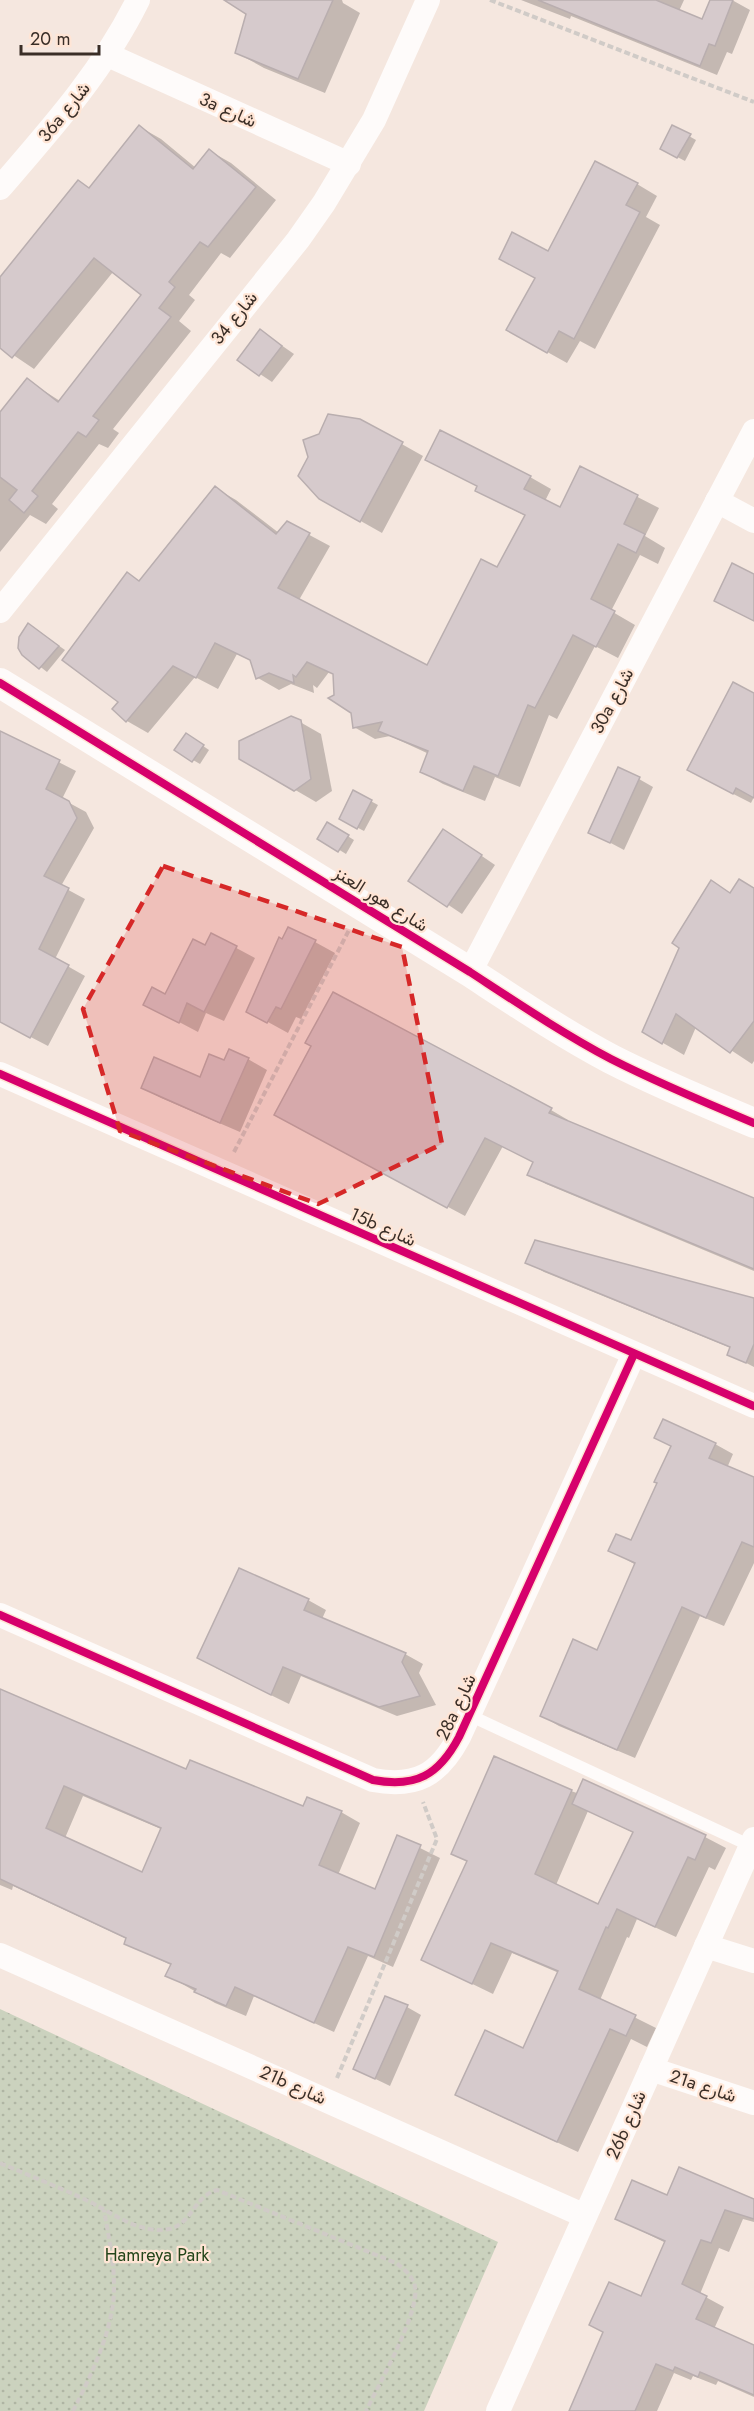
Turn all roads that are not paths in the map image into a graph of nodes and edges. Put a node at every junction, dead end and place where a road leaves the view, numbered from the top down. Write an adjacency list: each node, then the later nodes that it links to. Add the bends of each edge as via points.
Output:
1 (138, 0): 3 (street, 36a شارع)
2 (428, 0): 4 (street, شارع 34, via 374,120)
3 (108, 55): 4 (street, 3a شارع); 5 (street, 36a شارع)
4 (349, 164): 9 (street, شارع 34, via 298,240)
5 (0, 188)
6 (754, 431): 7 (street, 30a شارع)
7 (717, 501): 8 (street); 11 (street, 30a شارع)
8 (754, 520)
9 (0, 611)
10 (0, 683): 11 (street, شارع هور العنز)
11 (470, 972): 13 (street, شارع هور العنز, via 610,1058)
12 (0, 1074): 14 (street, 15b شارع)
13 (754, 1123)
14 (634, 1354): 15 (street, 15b شارع); 17 (street, 28a شارع)
15 (754, 1407)
16 (0, 1614): 17 (street, 28a شارع, via 373,1780 394,1784 415,1781 434,1771 449,1756)
17 (469, 1715): 18 (lane)
18 (752, 1843): 19 (street, 26b شارع)
19 (706, 1946): 21 (street); 22 (street, 26b شارع)
20 (0, 1954): 24 (street, 21b شارع)
21 (754, 1960)
22 (651, 2069): 23 (street, 21a شارع); 24 (street, 26b شارع)
23 (754, 2103)
24 (585, 2216): 25 (street, 26b شارع)
25 (498, 2411)

